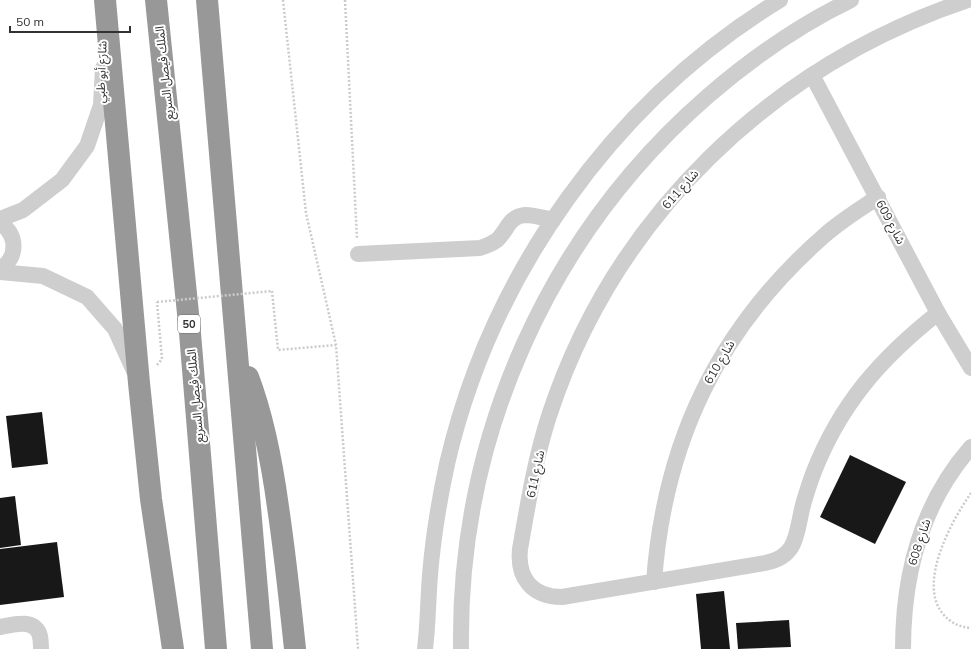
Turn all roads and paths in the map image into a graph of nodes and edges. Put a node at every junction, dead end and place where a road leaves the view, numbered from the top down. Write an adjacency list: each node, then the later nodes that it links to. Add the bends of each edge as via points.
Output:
1 (104, 0): 12 (street, شارع أبو ظبي, via 102,105 87,146 62,180 23,210); 23 (highway)
2 (156, 0): 31 (highway, الملك فيصل السريع / 50, via 190,333)
3 (207, 0): 20 (highway)
4 (283, 0): 19 (path, via 306,213)
5 (345, 0): 15 (path)
6 (780, 0): 9 (street)
7 (851, 0): 36 (street, via 775,44 696,106 628,177 584,234 563,267 526,341 486,448 470,526 462,603)
8 (968, 0): 10 (street, شارع 611, via 879,36)
9 (767, 4): 13 (street, via 700,57 646,107 591,168)
10 (812, 75): 11 (street, شارع 609); 26 (street, شارع 611, via 750,120 722,145 648,227 628,254 593,313 562,380 549,417 538,455 520,549 520,568 523,577 536,590 552,597)
11 (878, 197): 18 (street, شارع 609); 26 (street, شارع 610, via 828,233 783,275 744,323 715,369 697,403 675,461 660,521)
12 (0, 219)
13 (553, 220): 15 (street, via 518,216 510,222 498,239 480,248); 35 (street, via 503,304 464,402 447,464 433,539)
14 (0, 223): 16 (street, via 11,234 14,247 10,261)
15 (358, 254)
16 (0, 269)
17 (0, 272): 23 (street, via 43,276 87,298 115,329)
18 (938, 313): 22 (street, شارع 609); 26 (street, شارع 611, via 892,352 867,379 842,414 817,463 795,540 787,554 773,562)
19 (336, 345): 21 (path, bridge, via 278,350 272,291 157,302); 34 (path)
20 (237, 350): 32 (highway); 33 (highway, via 258,409 273,470 286,558)
21 (162, 359)
22 (971, 368)
23 (139, 383): 30 (highway, via 151,499)
24 (971, 447): 37 (street, شارع 608, via 935,499 916,544 906,594)
25 (971, 493): 28 (path, via 955,518 944,544 933,584 937,604 948,620 960,628)
26 (654, 582)
27 (0, 626): 29 (street, via 23,623 31,626 39,634)
28 (971, 628)
29 (42, 649)
30 (173, 649)
31 (216, 649)
32 (262, 649)
33 (295, 649)
34 (358, 649)
35 (425, 649)
36 (461, 649)
37 (903, 649)

